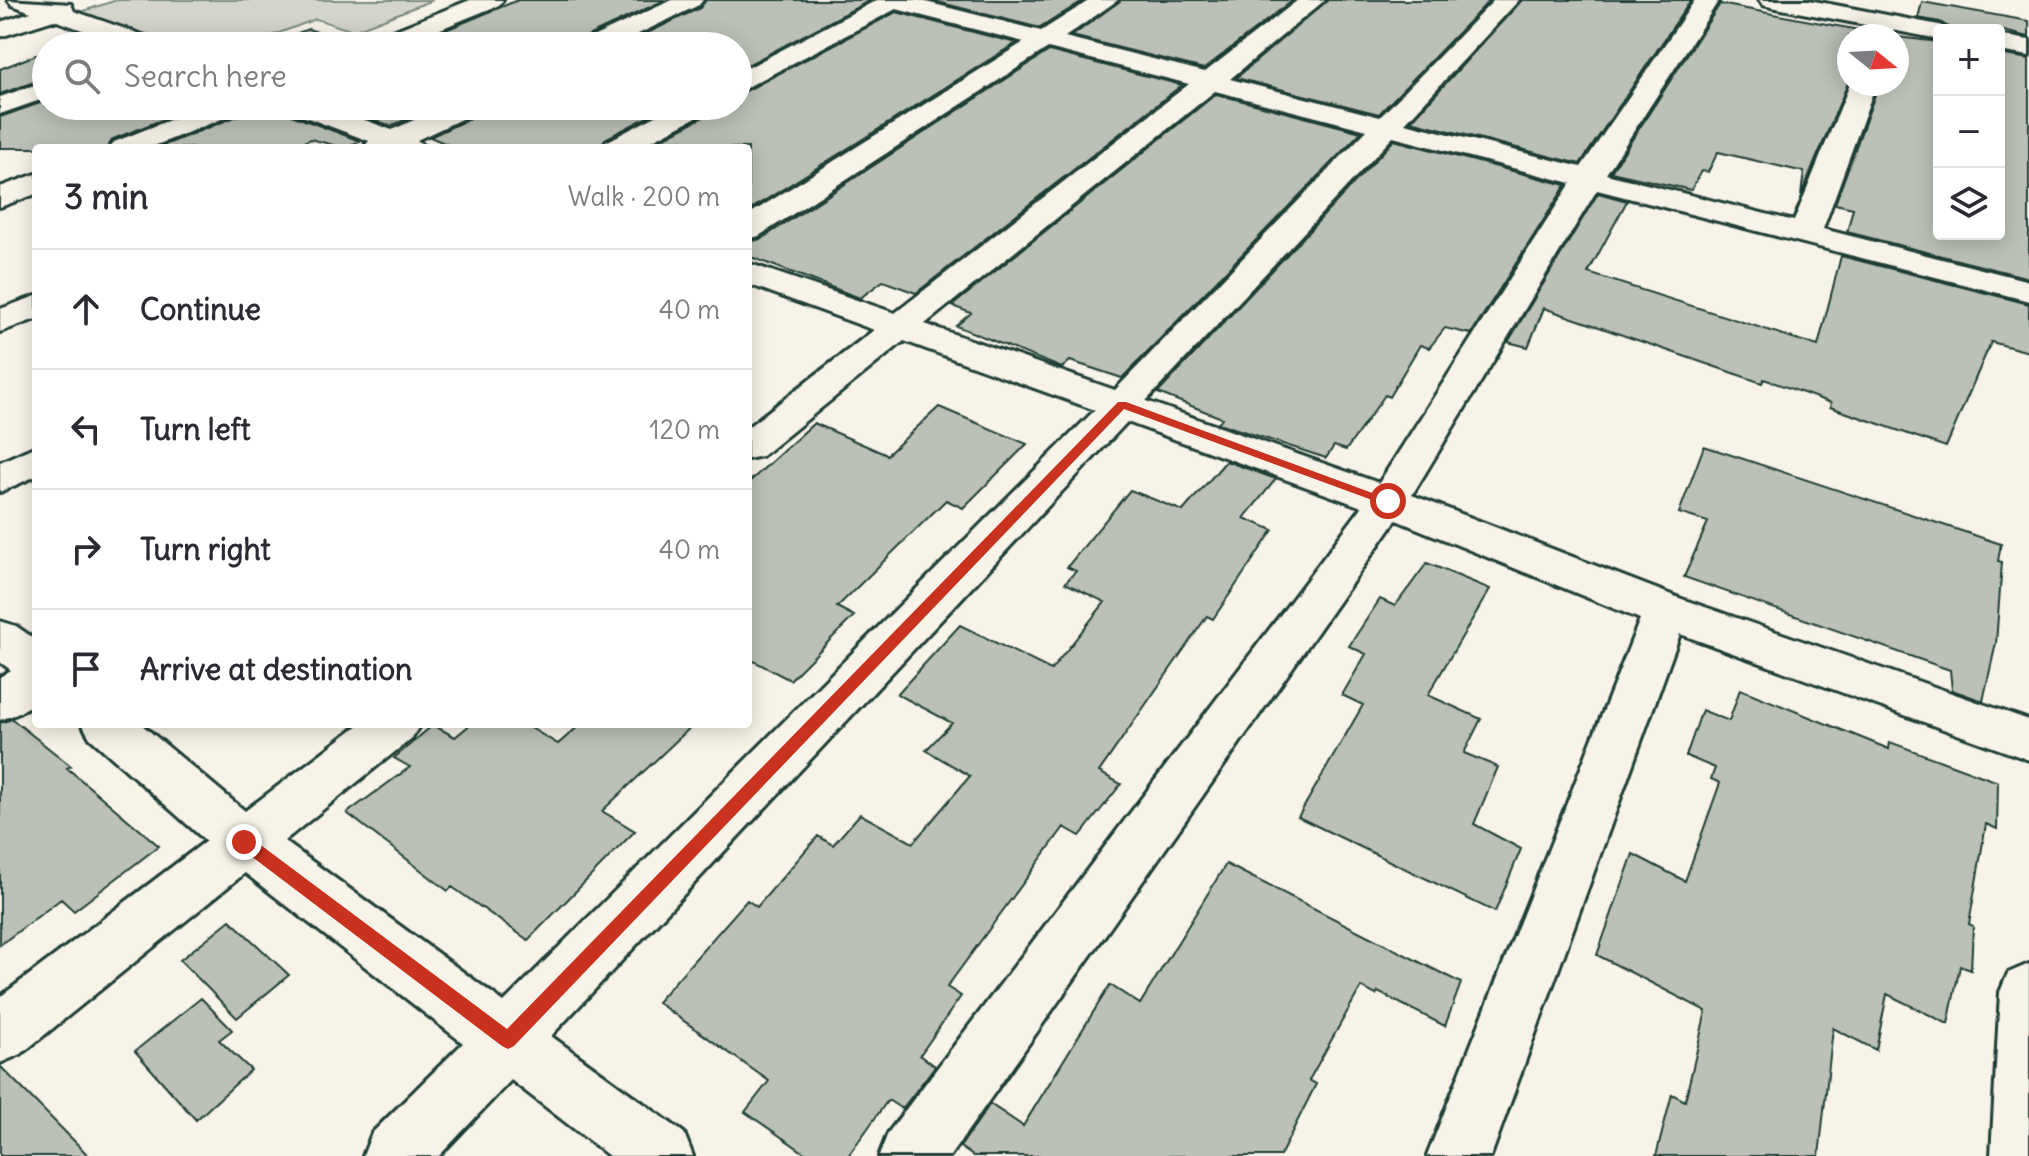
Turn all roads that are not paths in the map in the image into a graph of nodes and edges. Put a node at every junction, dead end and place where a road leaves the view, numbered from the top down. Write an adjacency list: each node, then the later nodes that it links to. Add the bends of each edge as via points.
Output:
1 (20, 0): 11 (street)
2 (92, 0): 11 (street)
3 (491, 0): 16 (street)
4 (691, 0): 17 (street)
5 (893, 0): 18 (street); 21 (street)
6 (1106, 0): 18 (street)
7 (1313, 0): 22 (street)
8 (1507, 0): 30 (street)
9 (1707, 0): 35 (street)
10 (1771, 0): 12 (street)
11 (55, 12): 13 (street); 15 (street)
12 (1889, 19): 14 (street)
13 (0, 30)
14 (1933, 30)
15 (111, 32)
16 (412, 32)
17 (623, 32)
18 (1046, 39): 22 (street); 38 (street)
19 (2005, 44): 20 (street)
20 (2029, 48)
21 (752, 76)
22 (1209, 81): 30 (street); 44 (street)
23 (32, 94): 25 (street)
24 (1858, 96): 39 (street)
25 (0, 106)
26 (194, 120): 31 (street)
27 (334, 120): 32 (street)
28 (441, 120): 33 (street)
29 (669, 120): 34 (street)
30 (1384, 126): 35 (street); 45 (street)
31 (134, 144)
32 (389, 144)
33 (398, 144)
34 (624, 144)
35 (1588, 179): 39 (street); 49 (street)
36 (32, 185): 37 (street)
37 (0, 198)
38 (752, 226)
39 (1805, 234): 41 (street)
40 (752, 274): 44 (street)
41 (2029, 291)
42 (32, 308): 43 (street)
43 (0, 322)
44 (900, 328): 45 (street); 46 (street)
45 (1122, 405): 49 (street); 61 (street)
46 (752, 444)
47 (32, 461): 48 (street)
48 (0, 479)
49 (1388, 501): 50 (street); 64 (street)
50 (1666, 611): 57 (street); 65 (street)
51 (0, 638): 52 (street)
52 (32, 661)
53 (32, 681): 54 (street)
54 (0, 701)
55 (112, 728): 58 (street)
56 (390, 728): 58 (street)
57 (2029, 740)
58 (244, 842): 60 (street); 61 (street)
59 (2029, 992): 66 (street)
60 (0, 1034)
61 (508, 1040): 62 (street); 63 (street)
62 (395, 1156)
63 (661, 1156)
64 (911, 1156)
65 (1459, 1156)
66 (2023, 1156)

